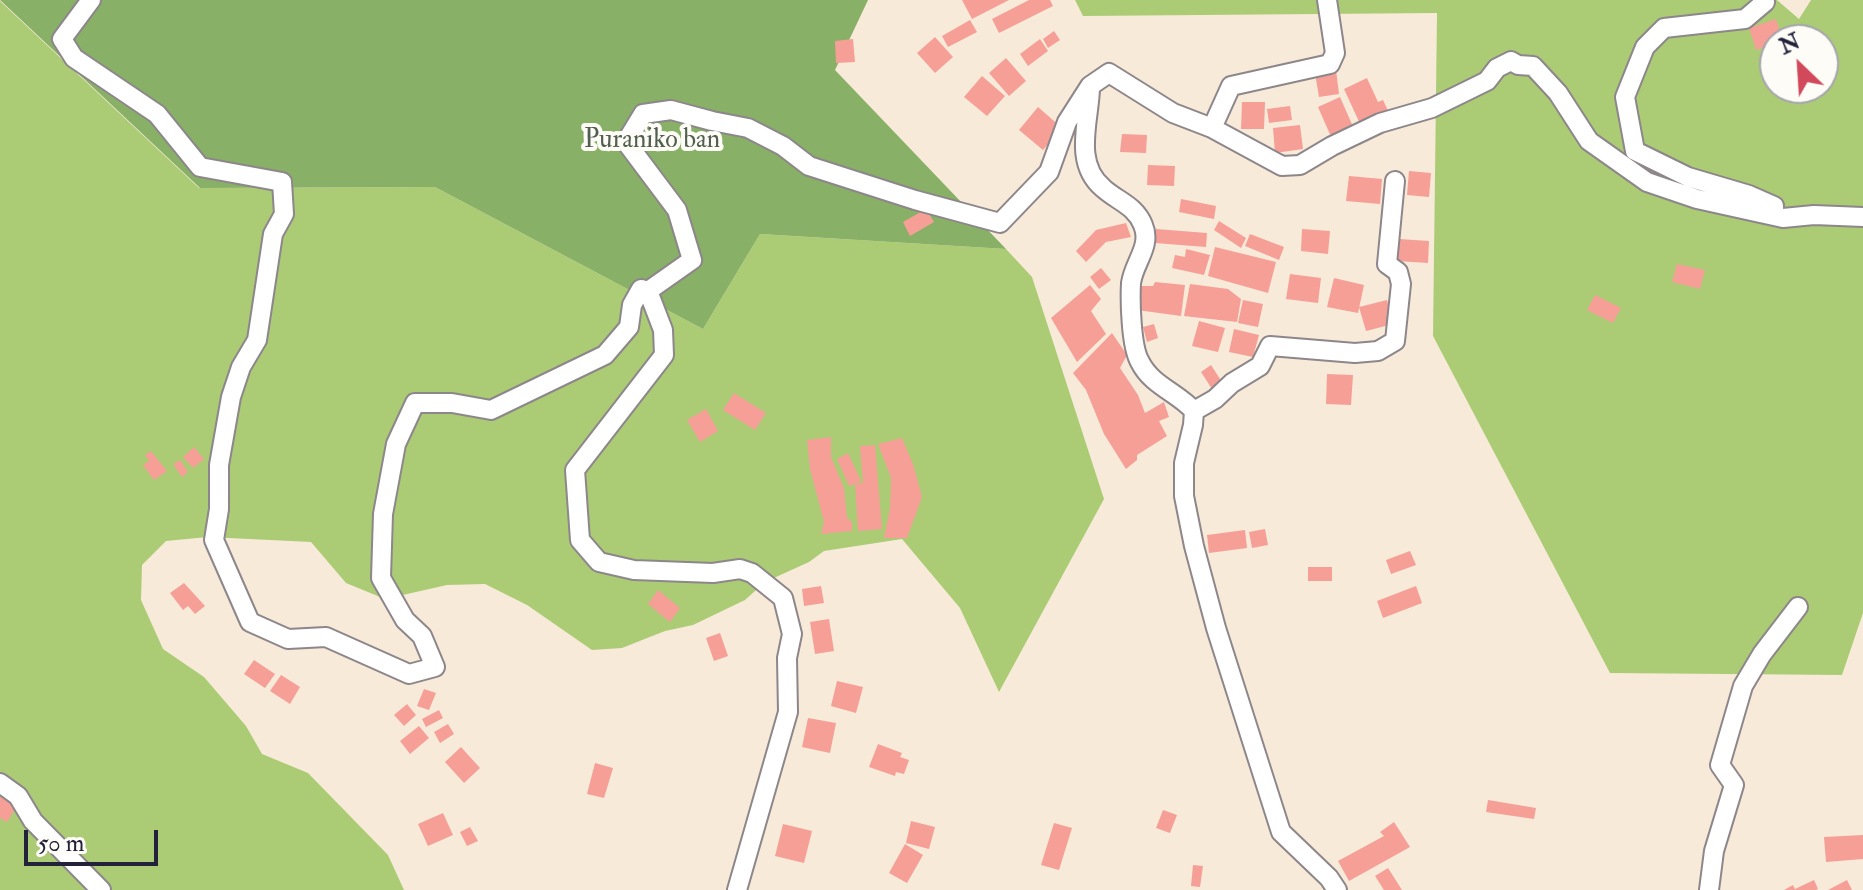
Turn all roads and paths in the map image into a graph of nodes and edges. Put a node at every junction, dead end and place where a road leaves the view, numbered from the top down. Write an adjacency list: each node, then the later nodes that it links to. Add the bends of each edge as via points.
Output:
1 (91, 0): 9 (street, via 62,39 74,58 157,114 200,167 282,182 284,214 273,234 257,340 231,397 219,465 214,540 250,622 288,639 326,637 409,674 435,667 422,636 405,620 381,578 383,514 396,444 415,403 491,410 605,355 629,327 641,289)
2 (1327, 0): 5 (street, via 1335,53 1330,64 1231,86)
3 (1762, 0): 7 (street, via 1745,19 1664,28 1645,47 1625,97 1635,151 1688,177 1774,206)
4 (1090, 86): 5 (street, via 1109,73 1173,113); 9 (street, via 1067,122 1049,172 1000,223 809,166 748,128 671,110 643,114 626,142 677,210 692,260); 10 (street, via 1083,142 1088,164 1101,187 1130,205 1147,239 1131,281 1138,360 1158,385)
5 (1212, 128): 7 (street, via 1282,166 1300,165 1380,123 1432,108 1487,81 1511,61 1533,66 1589,141 1647,182)
6 (1395, 181): 10 (street, via 1387,264 1398,272 1401,284 1395,341 1378,351 1355,353 1270,346 1260,366)
7 (1774, 216): 8 (street)
8 (1863, 217)
9 (648, 291): 14 (street, via 663,330 664,355 575,470 580,540 599,562 634,570 740,569 783,598 792,634 788,712)
10 (1194, 411): 15 (street, via 1184,496 1216,628 1281,832)
11 (1798, 607): 16 (street, via 1740,691 1720,765 1734,785 1714,851)
12 (0, 783): 13 (street, via 18,796 33,821)
13 (101, 890)
14 (737, 890)
15 (1337, 890)
16 (1709, 890)

